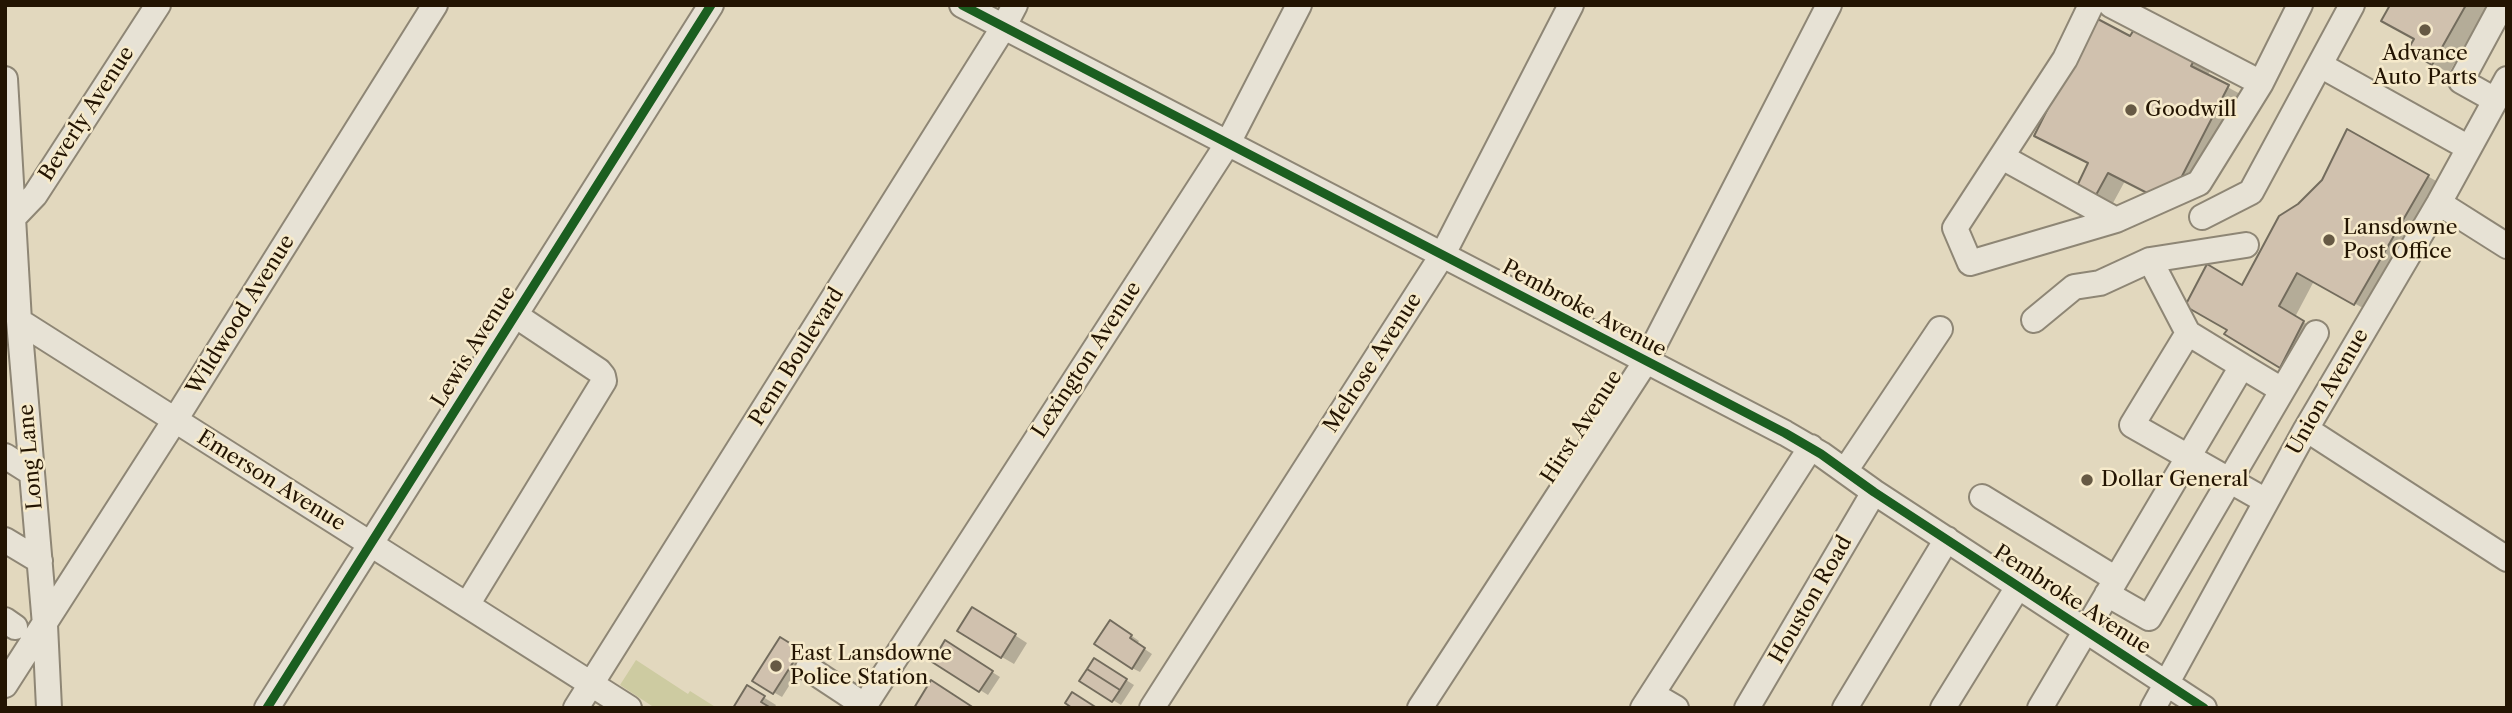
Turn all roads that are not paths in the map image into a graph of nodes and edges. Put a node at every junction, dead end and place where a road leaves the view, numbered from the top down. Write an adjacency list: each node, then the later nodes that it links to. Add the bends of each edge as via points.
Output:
1 (158, 5): 24 (street, Beverly Avenue, via 35,195)
2 (435, 5): 42 (street, Wildwood Avenue)
3 (711, 5): 32 (street, Lewis Avenue)
4 (962, 5): 14 (street, Pembroke Avenue)
5 (1015, 5): 14 (street, Penn Boulevard)
6 (1299, 5): 20 (street, Lexington Avenue)
7 (1571, 5): 29 (street, Melrose Avenue)
8 (1829, 5): 38 (street, Hirst Avenue)
9 (2091, 5): 22 (street, via 2065,59)
10 (2111, 5): 17 (street)
11 (2300, 5): 17 (street)
12 (2352, 5): 15 (street)
13 (2502, 5): 18 (street, via 2461,81)
14 (1003, 28): 20 (street, Pembroke Avenue); 65 (street, Penn Boulevard)
15 (2320, 65): 21 (street); 25 (street, via 2251,192)
16 (5, 79): 19 (street, Long Lane)
17 (2261, 82): 26 (street, via 2199,183)
18 (2501, 90): 21 (street, Union Avenue)
19 (7, 140): 24 (street, Long Lane)
20 (1228, 143): 29 (street, Pembroke Avenue); 68 (street, Lexington Avenue)
21 (2469, 148): 23 (street, Union Avenue)
22 (2002, 157): 26 (street); 26 (street, via 1955,229 1970,263)
23 (2439, 203): 28 (street); 43 (street, Union Avenue)
24 (9, 217): 31 (street, Long Lane)
25 (2203, 217)
26 (2116, 220)
27 (2246, 245): 30 (street)
28 (2507, 247)
29 (1443, 254): 38 (street, Pembroke Avenue); 73 (street, Melrose Avenue)
30 (2150, 260): 33 (street, via 2100,283 2074,287); 36 (street)
31 (11, 292): 34 (street, Long Lane)
32 (515, 315): 55 (street, Lewis Avenue); 60 (street, via 599,371 604,381)
33 (2034, 320)
34 (19, 321): 40 (street, Long Lane); 42 (street, Emerson Avenue)
35 (1940, 329): 47 (street)
36 (2188, 333): 39 (street); 46 (street, via 2132,425)
37 (2316, 333): 41 (street)
38 (1646, 362): 44 (street, Pembroke Avenue); 74 (street, Hirst Avenue)
39 (2242, 366): 41 (street); 46 (street)
40 (15, 384): 48 (street, Long Lane)
41 (2282, 390): 49 (street)
42 (175, 421): 55 (street, Emerson Avenue); 61 (street, Wildwood Avenue)
43 (2305, 429): 52 (street, Union Avenue); 56 (street)
44 (1811, 447): 47 (street, Pembroke Avenue); 67 (street)
45 (5, 456): 48 (street)
46 (2188, 457): 49 (street); 59 (street)
47 (1845, 471): 50 (street, Pembroke Avenue)
48 (32, 473): 57 (street, Long Lane)
49 (2230, 479): 52 (street); 59 (street, via 2149,618)
50 (1874, 492): 53 (street, Pembroke Avenue); 76 (street, Houston Road)
51 (1982, 497): 59 (street)
52 (2266, 502): 64 (street, Union Avenue)
53 (1947, 539): 58 (street, Pembroke Avenue); 77 (street)
54 (5, 540): 57 (street)
55 (370, 544): 60 (street, Emerson Avenue); 70 (street, Lewis Avenue)
56 (2507, 559)
57 (40, 561): 61 (street, Long Lane)
58 (2019, 585): 62 (street, Pembroke Avenue); 78 (street)
59 (2112, 587): 62 (street)
60 (467, 605): 65 (street, Emerson Avenue)
61 (45, 625): 66 (street, Wildwood Avenue); 69 (street, Long Lane)
62 (2086, 629): 64 (street, Pembroke Avenue); 79 (street)
63 (808, 668): 68 (street)
64 (2167, 683): 80 (street, Union Avenue); 81 (street, Pembroke Avenue)
65 (592, 684): 71 (street, Penn Boulevard); 72 (street, Emerson Avenue)
66 (5, 685)
67 (1648, 701): 75 (street)
68 (864, 707)
69 (49, 708)
70 (267, 708)
71 (576, 708)
72 (629, 708)
73 (1152, 708)
74 (1420, 708)
75 (1676, 708)
76 (1747, 708)
77 (1845, 708)
78 (1943, 708)
79 (2040, 708)
80 (2153, 708)
81 (2204, 708)

